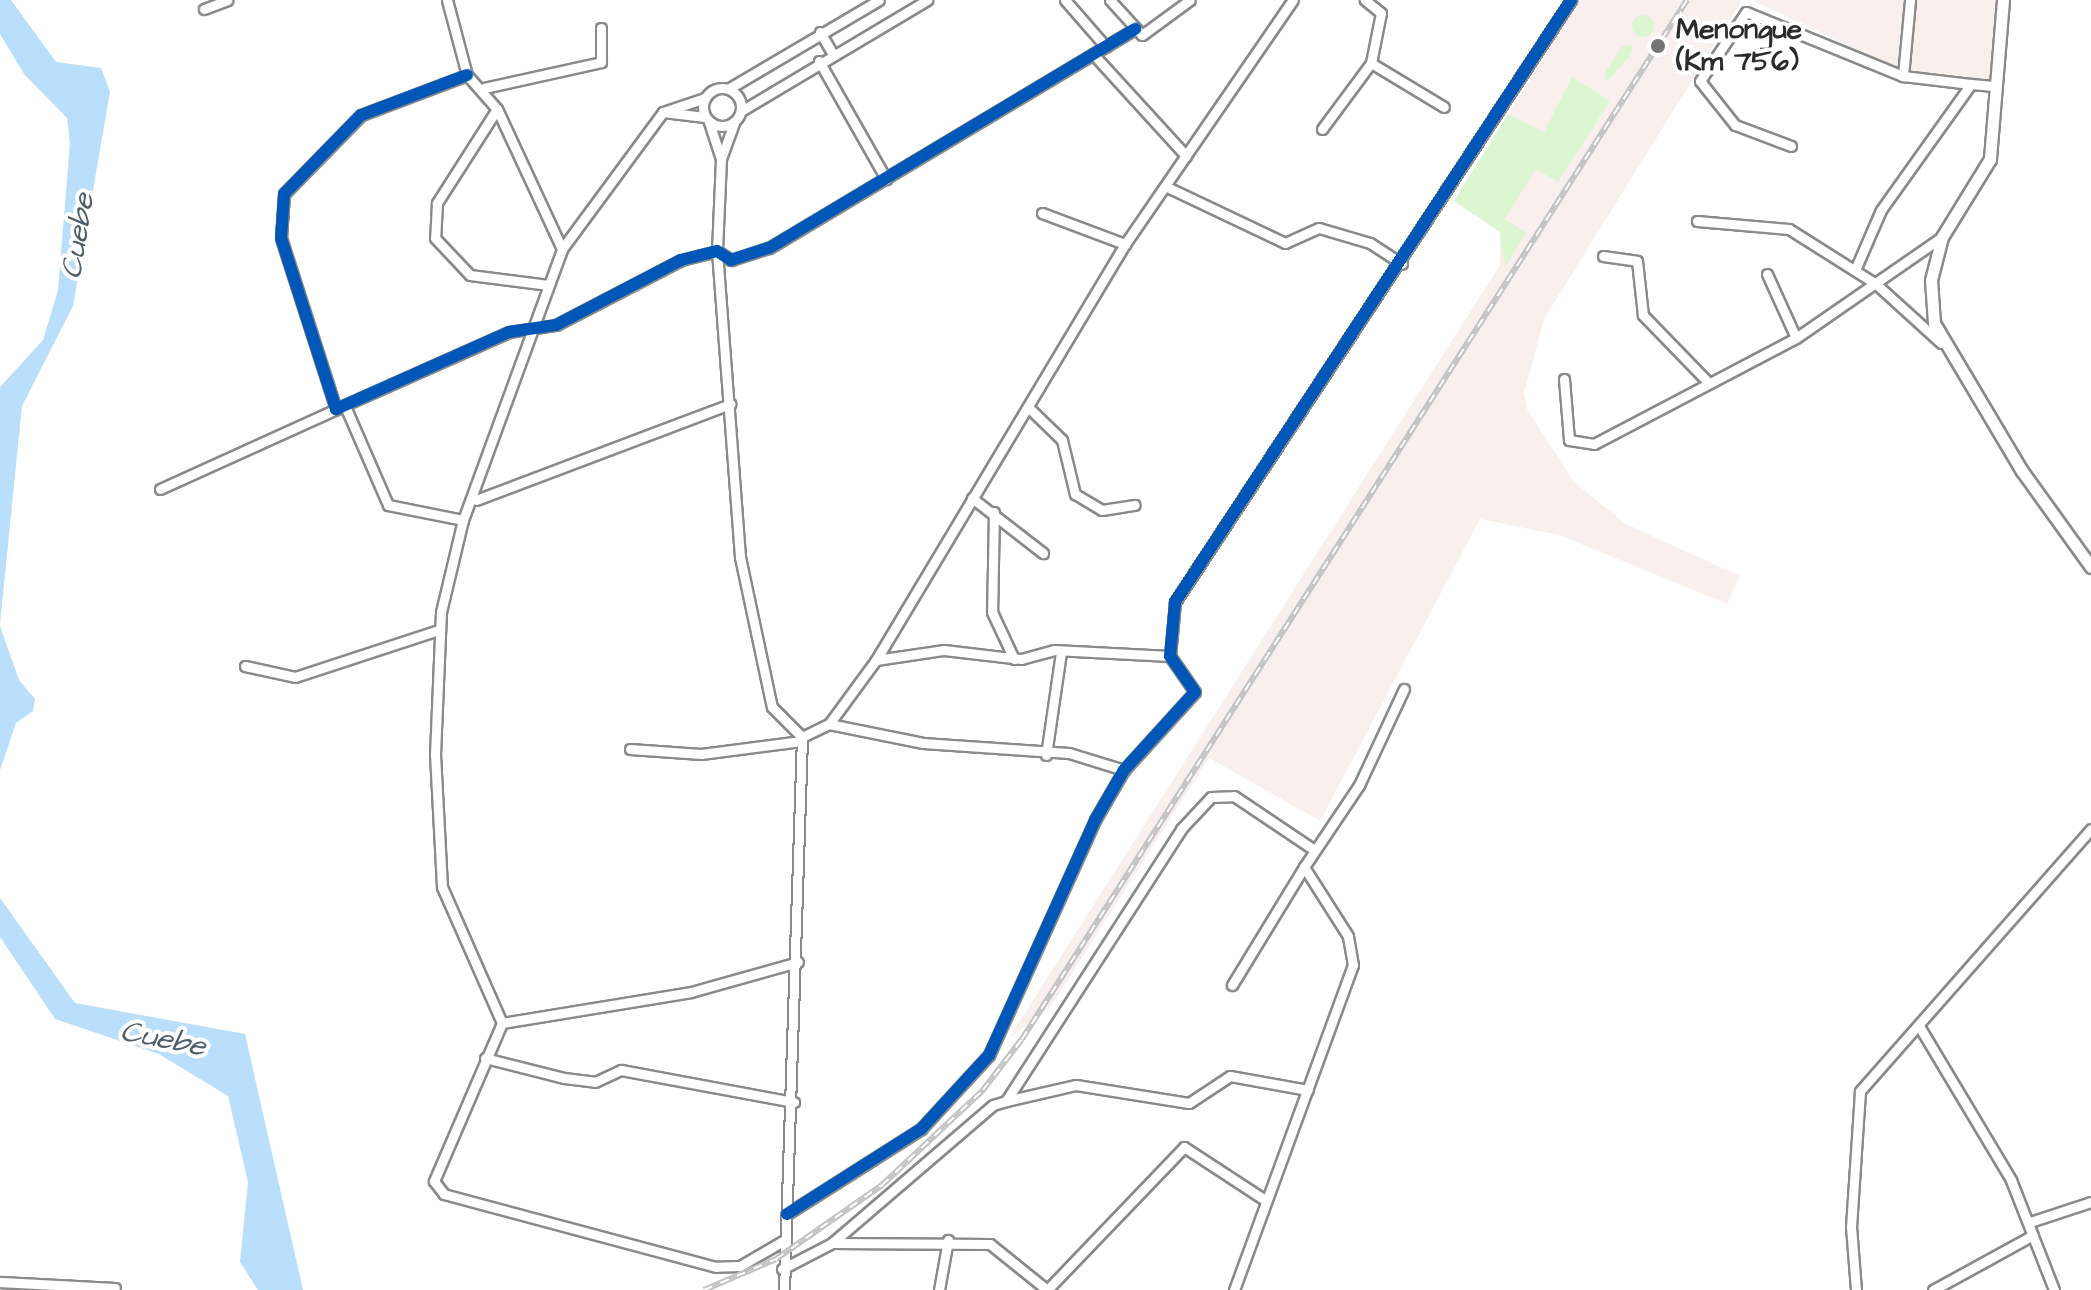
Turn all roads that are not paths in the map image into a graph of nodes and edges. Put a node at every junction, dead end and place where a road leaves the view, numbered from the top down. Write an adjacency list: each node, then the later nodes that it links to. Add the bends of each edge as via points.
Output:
1 (227, 0): 14 (street)
2 (447, 0): 23 (street)
3 (879, 0): 13 (street)
4 (927, 0): 19 (street)
5 (1065, 0): 18 (street)
6 (1110, 0): 16 (street)
7 (1190, 0): 16 (street, via 1142,35)
8 (1293, 0): 38 (street)
9 (1365, 0): 22 (street, via 1381,13)
10 (1571, 0): 49 (street)
11 (1910, 0): 24 (street)
12 (2003, 0): 26 (street)
13 (863, 5): 17 (street)
14 (204, 9)
15 (601, 28): 27 (street, via 601,62)
16 (1135, 29): 18 (street)
17 (820, 32): 19 (street); 28 (street)
18 (1106, 47): 20 (street)
19 (832, 53): 21 (street)
20 (1093, 54): 38 (street); 40 (street)
21 (819, 61): 32 (street); 40 (street)
22 (1371, 63): 30 (street); 36 (street)
23 (467, 75): 27 (street); 61 (street, via 361,115 284,194 281,238)
24 (1903, 76): 25 (street); 37 (street, via 1743,13 1700,81 1735,125)
25 (1971, 84): 26 (street); 50 (street, via 1881,210)
26 (1996, 86): 44 (street, via 1987,169)
27 (484, 88): 31 (street)
28 (728, 89): 29 (street); 32 (street)
29 (705, 98): 33 (street); 34 (street)
30 (1444, 107)
31 (497, 109): 46 (street); 53 (street, via 430,216 435,238 470,275)
32 (741, 111): 35 (street)
33 (663, 112): 34 (street); 46 (street)
34 (707, 120): 35 (street); 39 (street)
35 (734, 123): 39 (street)
36 (1322, 129)
37 (1791, 146)
38 (1186, 156): 41 (street)
39 (721, 159): 47 (street)
40 (886, 179): 47 (street, via 769,248 731,260)
41 (1165, 186): 45 (street); 49 (street, via 1285,243 1319,228 1361,239)
42 (1042, 213): 45 (street)
43 (1697, 221): 50 (street, via 1780,224)
44 (1942, 237): 52 (street, via 1911,251); 56 (street, via 1931,302)
45 (1125, 244): 60 (street)
46 (562, 249): 53 (street)
47 (717, 251): 54 (street, via 681,260 556,325); 59 (street)
48 (1603, 256): 58 (street, via 1637,261 1643,315)
49 (1402, 264): 72 (street, via 1175,602)
50 (1855, 270): 52 (street)
51 (1767, 274): 55 (street)
52 (1876, 284): 55 (street); 56 (street)
53 (548, 285): 54 (street)
54 (532, 327): 61 (street); 64 (street, via 535,337)
55 (1796, 338): 58 (street)
56 (1941, 343): 69 (street)
57 (1564, 379): 58 (street, via 1569,440 1588,445)
58 (1707, 381)
59 (730, 404): 64 (street); 78 (street, via 753,628 772,707)
60 (1028, 407): 63 (street); 65 (street, via 1062,440 1075,494 1102,510)
61 (340, 408): 62 (street); 67 (street, via 388,505)
62 (160, 489)
63 (972, 498): 66 (street); 74 (street)
64 (476, 500): 67 (street)
65 (1135, 505)
66 (994, 512): 68 (street); 73 (street, via 992,612)
67 (463, 520): 70 (street)
68 (1043, 553)
69 (2091, 567)
70 (439, 630): 75 (street, via 295,677); 87 (street, via 442,887)
71 (1061, 652): 72 (street); 73 (street); 80 (street)
72 (1170, 656): 81 (street, via 1195,692)
73 (1014, 659): 74 (street, via 944,650)
74 (876, 660): 77 (street)
75 (245, 666)
76 (1404, 689): 83 (street, via 1359,785)
77 (829, 724): 78 (street); 80 (street)
78 (802, 739): 79 (street, via 701,754); 85 (street)
79 (630, 749)
80 (1046, 755): 81 (street, via 1069,753)
81 (1124, 770): 95 (street, via 1070,867 1016,1002 969,1084 921,1129)
82 (2091, 829): 88 (street)
83 (1313, 849): 84 (street); 91 (street, via 1234,796 1211,797 1181,829)
84 (1304, 867): 86 (street); 90 (street, via 1354,956)
85 (798, 962): 87 (street, via 691,992); 92 (street)
86 (1232, 985)
87 (502, 1023): 89 (street)
88 (1919, 1026): 96 (street); 108 (street, via 1870,1077 1854,1108)
89 (485, 1058): 92 (street, via 564,1078 595,1082 621,1070); 99 (street, via 435,1171 444,1194 716,1267 740,1266)
90 (1308, 1090): 91 (street, via 1230,1076 1189,1103 1076,1085); 93 (street)
91 (1006, 1101): 100 (street, via 993,1105)
92 (794, 1102): 95 (street)
93 (1265, 1200): 106 (street, via 1184,1147); 107 (street)
94 (2091, 1202): 96 (street)
95 (787, 1214): 99 (street)
96 (2030, 1222): 97 (street)
97 (2033, 1235): 109 (street); 110 (street)
98 (948, 1240): 100 (street); 105 (street); 106 (street, via 990,1244)
99 (783, 1241): 101 (street)
100 (832, 1243): 101 (street)
101 (782, 1269): 104 (street)
102 (0, 1282): 103 (street)
103 (115, 1288)
104 (784, 1290)
105 (939, 1290)
106 (1047, 1290)
107 (1234, 1290)
108 (1856, 1290)
109 (1933, 1290)
110 (2054, 1290)

